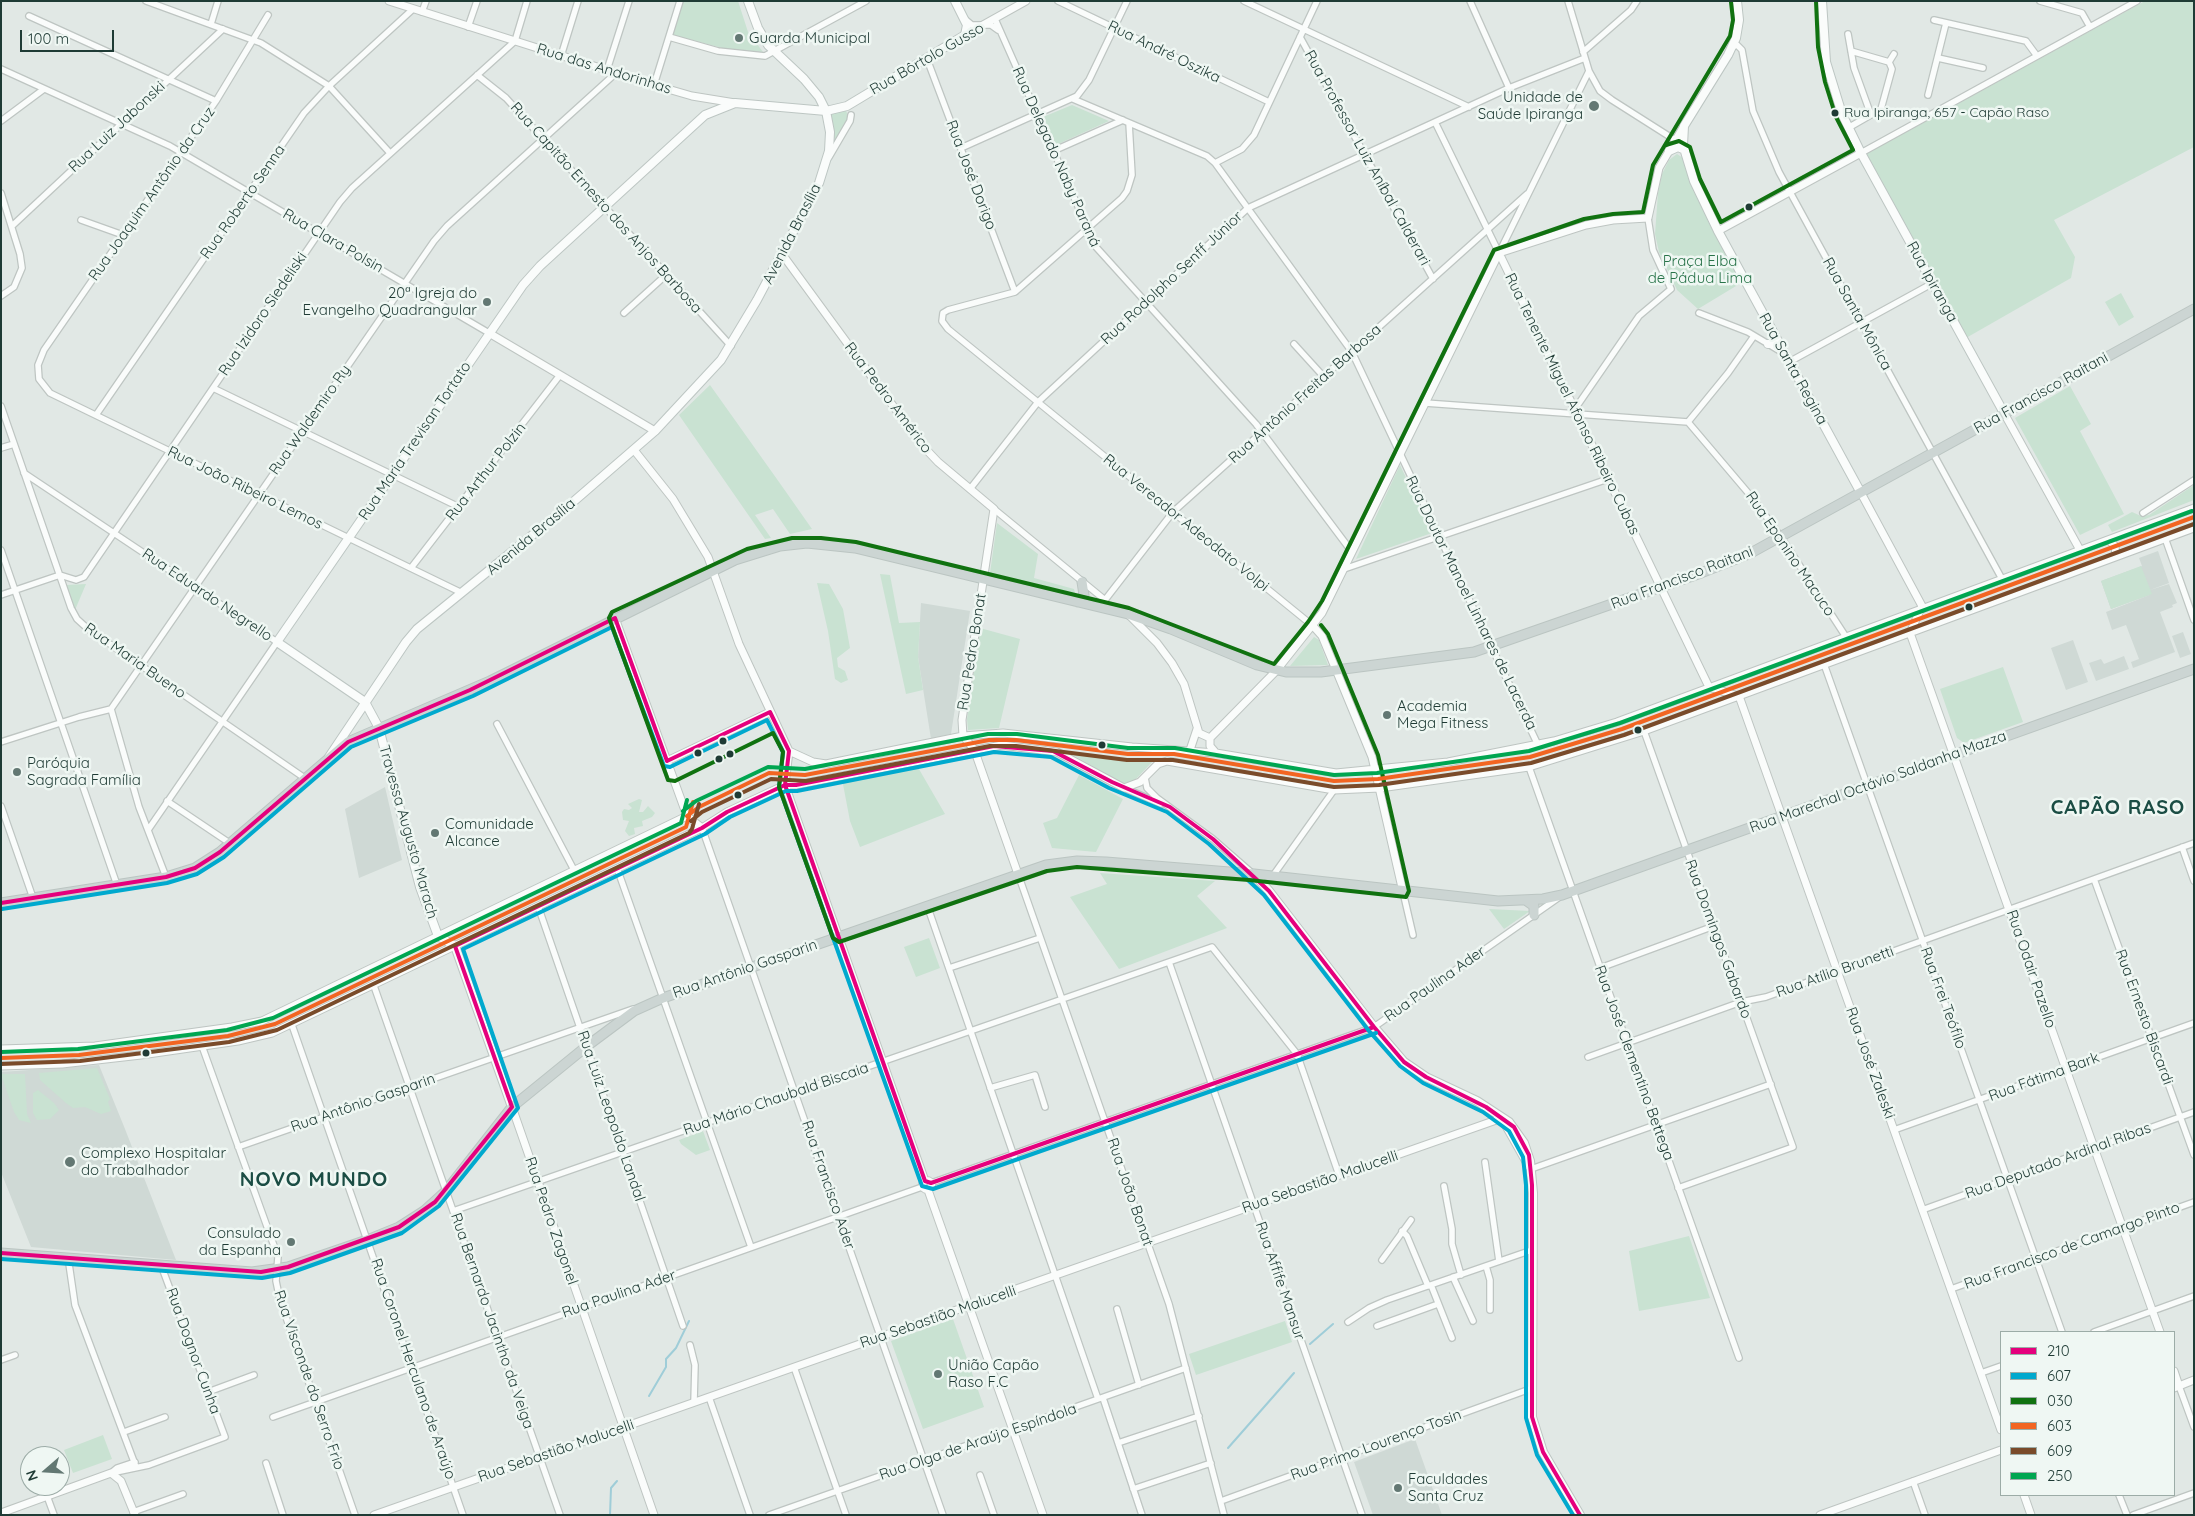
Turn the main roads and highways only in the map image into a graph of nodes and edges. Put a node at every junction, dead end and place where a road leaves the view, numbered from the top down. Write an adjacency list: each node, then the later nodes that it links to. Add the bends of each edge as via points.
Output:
1 (748, 1): 6 (main road, Avenida Brasília, via 758,28 774,52 810,84)
2 (955, 1): 6 (main road, Rua Bôrtolo Gusso, via 967,25 966,36 847,106)
3 (1737, 1): 7 (main road, Rua Santa Regina, via 1738,29 1732,47 1684,126 1682,140)
4 (1822, 1): 12 (main road, Rua Ipiranga, via 1826,62 1848,128)
5 (735, 103): 6 (main road, Rua das Andorinhas); 16 (main road, Rua Maria Trevisan Tortato, via 714,110 697,121 531,274)
6 (826, 111): 18 (main road, Avenida Brasília, via 830,132 827,160 813,196 721,360 634,450 417,628)
7 (1685, 150): 8 (main road, via 1675,147); 10 (main road, Rua Santa Regina, via 1694,181 1718,231)
8 (1669, 151)
9 (2194, 309): 12 (main road, Rua Francisco Raitani)
10 (1777, 340): 11 (main road); 13 (main road, Rua Santa Regina)
11 (1768, 344)
12 (2004, 413): 13 (main road, Rua Francisco Raitani)
13 (1860, 493): 15 (main road, Rua Francisco Raitani, via 1734,560 1492,647 1464,654 1308,673 1276,671 1156,623)
14 (1082, 582): 15 (main road, via 1084,595)
15 (1078, 602): 19 (main road, Rua Francisco Raitani, via 855,548 807,543 765,550 712,571 483,684)
16 (277, 642): 18 (main road, Rua Eduardo Negrello)
17 (2194, 669): 22 (main road, Rua Marechal Octávio Saldanha Mazza)
18 (365, 702): 19 (main road, Rua Eduardo Negrello); 20 (main road, Avenida Brasília)
19 (379, 728): 20 (main road, Rua Francisco Raitani, via 348,742); 26 (main road, Travessa Augusto Marach, via 418,880 438,936)
20 (328, 758): 24 (main road, Avenida Brasília, via 230,844 195,868 166,877)
21 (1254, 874): 23 (main road, Rua Antônio Gasparin, via 1403,892); 27 (main road, Rua Antônio Gasparin, via 1077,861 1046,865 652,1002 622,1019); 29 (main road, via 1395,1053 1415,1070 1477,1101 1502,1118 1531,1169 1532,1417 1539,1442)
22 (1562, 895): 23 (main road, Rua Antônio Gasparin)
23 (1527, 901): 25 (main road, via 1534,906)
24 (1, 904)
25 (1534, 915)
26 (456, 946): 27 (main road, Rua Pedro Zagonel)
27 (512, 1107): 28 (main road, via 446,1191 412,1220 367,1240 277,1269 241,1272)
28 (1, 1253)
29 (1580, 1515)

